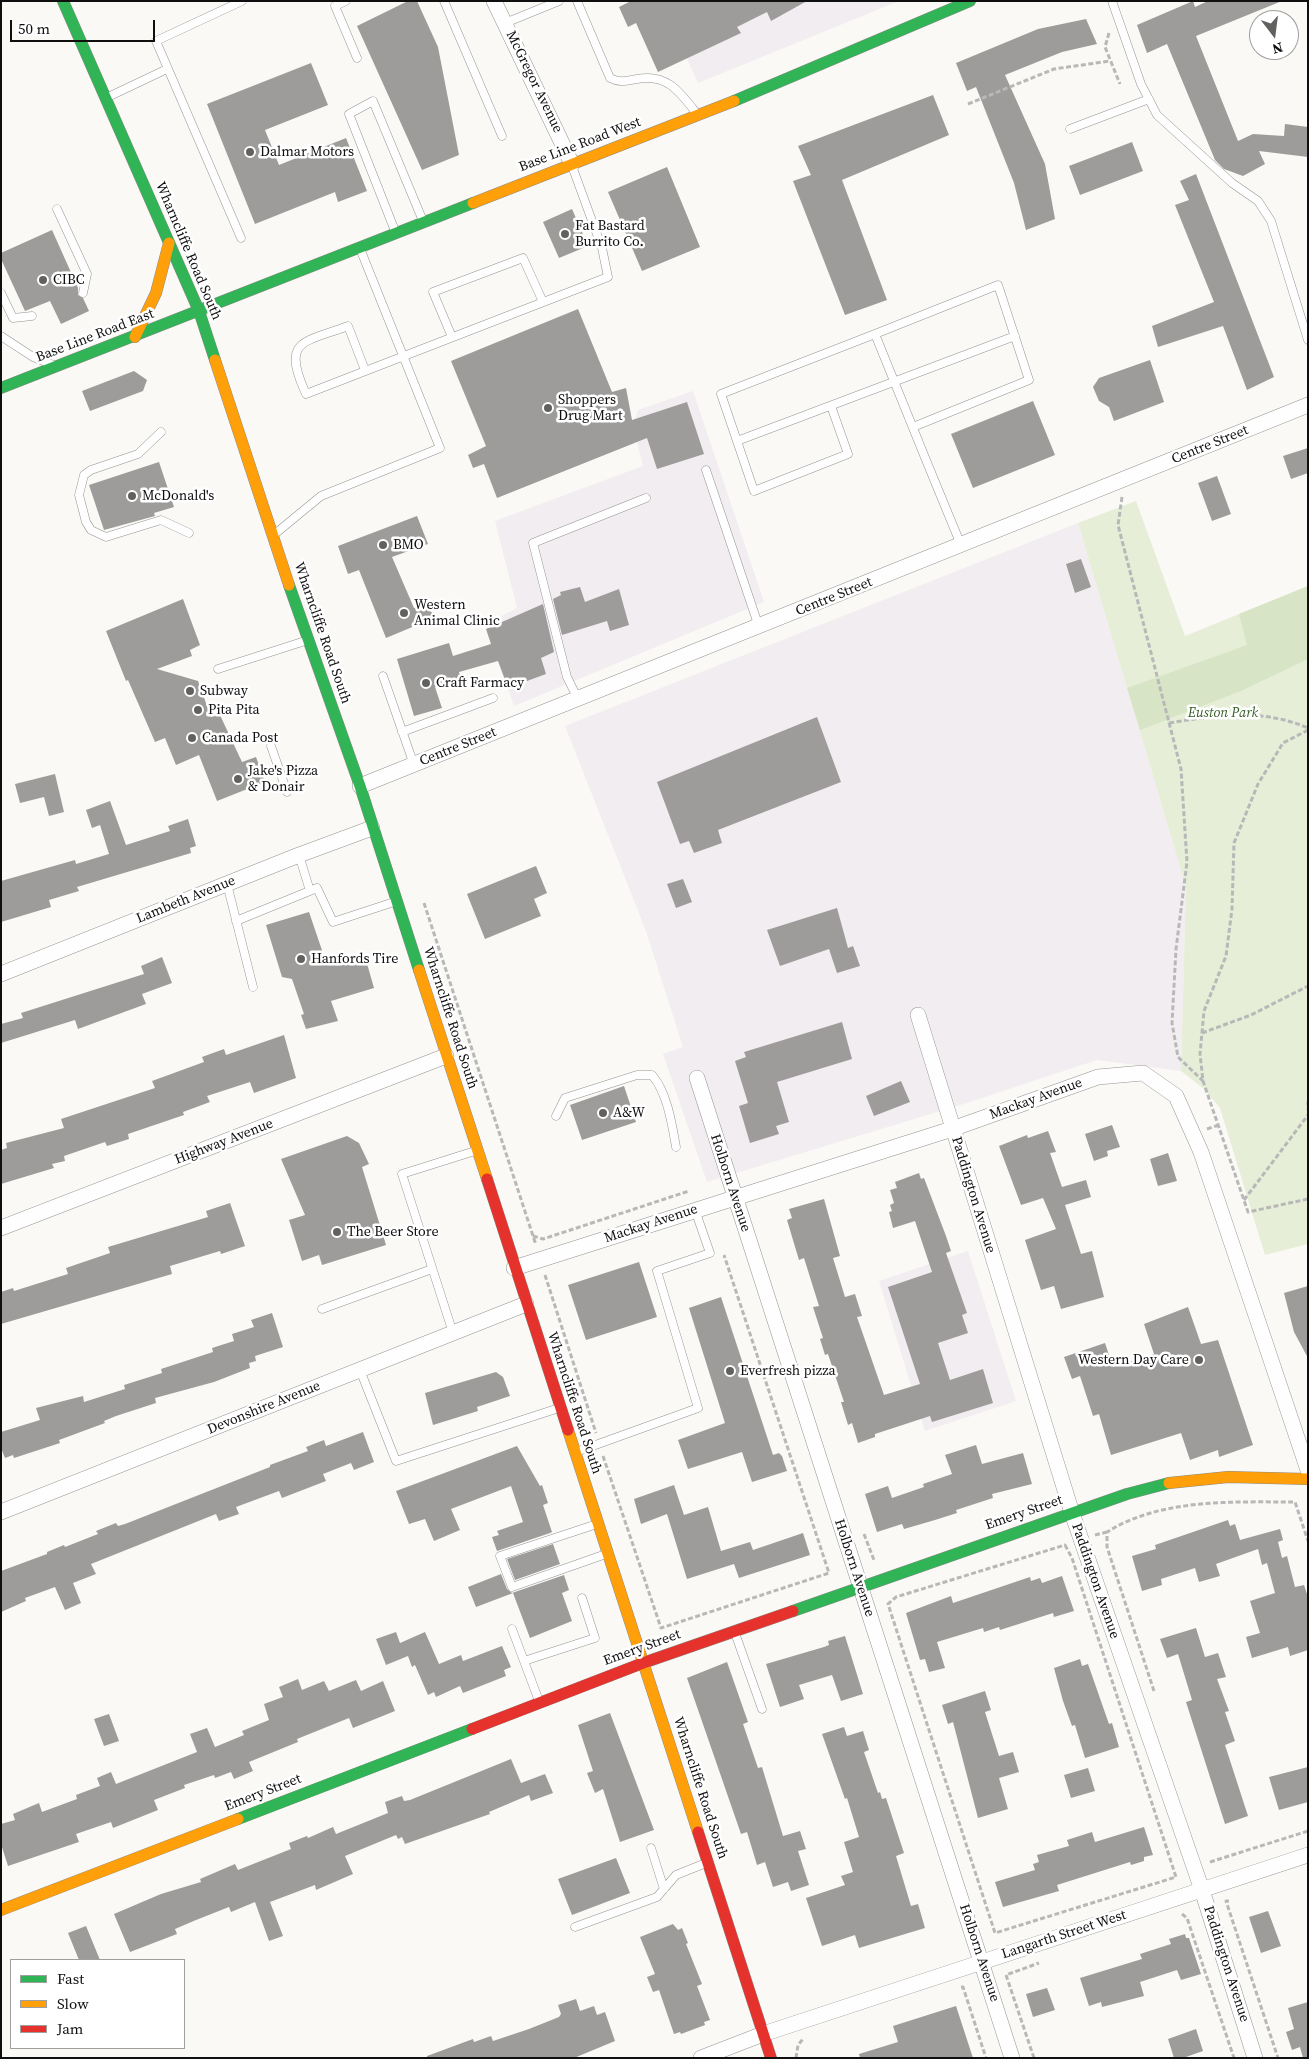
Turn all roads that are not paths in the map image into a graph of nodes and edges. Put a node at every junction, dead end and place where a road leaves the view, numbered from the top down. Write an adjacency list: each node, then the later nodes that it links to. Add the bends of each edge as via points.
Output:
1 (63, 1): 13 (street, Wharncliffe Road South)
2 (242, 1): 12 (lane, via 156,41)
3 (346, 1): 11 (lane, via 335,6)
4 (444, 1): 17 (lane)
5 (494, 1): 10 (street, McGregor Avenue)
6 (559, 1): 10 (lane)
7 (577, 1): 15 (lane, via 610,78 619,83 648,77 666,80)
8 (970, 1): 15 (street, Base Line Road West)
9 (1112, 1): 14 (lane)
10 (505, 23): 18 (street, McGregor Avenue)
11 (357, 58)
12 (167, 69): 13 (lane); 22 (lane)
13 (107, 98): 23 (street, Wharncliffe Road South)
14 (1149, 99): 16 (lane); 35 (lane, via 1157,115 1232,183 1258,201 1271,221)
15 (698, 116): 18 (street, Base Line Road West)
16 (1070, 129)
17 (502, 136)
18 (572, 164): 20 (street, Base Line Road West); 27 (lane, via 602,248 608,277)
19 (57, 209): 26 (lane, via 86,274)
20 (424, 222): 21 (street, Base Line Road West); 21 (lane, via 372,101 349,114)
21 (396, 234): 24 (street, Base Line Road West)
22 (241, 238)
23 (170, 243): 28 (street, Wharncliffe Road South); 33 (street, via 156,293)
24 (360, 249): 28 (street, Base Line Road West); 36 (lane)
25 (1, 293): 29 (lane, via 13,318)
26 (83, 293)
27 (543, 302): 34 (lane); 34 (lane, via 522,258 433,292)
28 (199, 311): 33 (street, Base Line Road East); 49 (street, Wharncliffe Road South)
29 (32, 316)
30 (875, 334): 32 (lane, via 998,285); 39 (lane); 45 (lane, via 721,394)
31 (1, 336): 37 (lane, via 33,357)
32 (1015, 336): 39 (lane); 43 (lane, via 1029,380)
33 (135, 337): 37 (street, Base Line Road East)
34 (452, 337): 36 (lane)
35 (1308, 340)
36 (403, 356): 38 (lane); 49 (lane, via 440,448 321,496)
37 (58, 366): 40 (street, Base Line Road East)
38 (366, 370): 38 (lane, via 306,394 297,374 295,352 300,344 348,326)
39 (894, 382): 42 (lane); 43 (lane)
40 (1, 388)
41 (1308, 405): 50 (street, Centre Street)
42 (831, 406): 45 (lane); 45 (lane, via 848,454 754,491)
43 (913, 427): 50 (lane)
44 (161, 432): 48 (lane, via 138,454 84,475 79,495 86,522 91,530 106,537 161,520)
45 (737, 441)
46 (706, 470): 51 (lane)
47 (646, 498): 56 (lane, via 534,543 567,677)
48 (189, 533)
49 (273, 535): 52 (street, Wharncliffe Road South)
50 (961, 545): 51 (street, Centre Street)
51 (759, 627): 56 (street, Centre Street)
52 (307, 640): 53 (lane); 60 (street, Wharncliffe Road South)
53 (218, 668)
54 (383, 676): 57 (lane)
55 (492, 698): 57 (lane)
56 (578, 700): 59 (street, Centre Street)
57 (402, 732): 59 (lane)
58 (271, 746): 61 (lane)
59 (414, 765): 60 (street, Centre Street)
60 (360, 786): 62 (street, Wharncliffe Road South)
61 (287, 792)
62 (372, 828): 63 (street, Lambeth Avenue); 66 (street, Wharncliffe Road South)
63 (299, 854): 64 (street, Lambeth Avenue); 65 (lane)
64 (227, 884): 67 (lane); 68 (street, Lambeth Avenue)
65 (310, 891): 66 (lane, via 317,888 333,922); 67 (lane)
66 (396, 901): 71 (street, Wharncliffe Road South)
67 (236, 921): 69 (lane)
68 (1, 974)
69 (254, 987)
70 (918, 1015): 74 (street, Paddington Avenue)
71 (446, 1056): 76 (street, Wharncliffe Road South); 79 (street, Highway Avenue)
72 (697, 1078): 77 (street, Holborn Avenue)
73 (556, 1116): 75 (lane, via 565,1098 637,1075 652,1075 658,1082 673,1127)
74 (952, 1129): 77 (street, Mackay Avenue); 88 (street, Mackay Avenue, via 1098,1077 1143,1073 1176,1096 1201,1152); 91 (street, Paddington Avenue)
75 (676, 1147)
76 (477, 1150): 80 (street, Wharncliffe Road South); 81 (lane, via 402,1174)
77 (735, 1197): 78 (street, Mackay Avenue); 94 (street, Holborn Avenue)
78 (695, 1210): 80 (street, Mackay Avenue); 87 (lane, via 710,1253 657,1271 698,1408)
79 (1, 1228)
80 (514, 1268): 82 (street, Wharncliffe Road South)
81 (432, 1269): 83 (lane); 84 (lane)
82 (526, 1304): 84 (street, Devonshire Avenue); 86 (street, Wharncliffe Road South)
83 (322, 1309)
84 (453, 1333): 85 (street, Devonshire Avenue)
85 (360, 1370): 86 (lane, via 396,1461); 90 (street, Devonshire Avenue)
86 (560, 1408): 87 (street, Wharncliffe Road South)
87 (575, 1452): 92 (street, Wharncliffe Road South)
88 (1308, 1470)
89 (1308, 1479): 91 (street, Emery Street, via 1228,1477 1172,1482)
90 (1, 1512)
91 (1072, 1512): 94 (street, Emery Street); 106 (street, Paddington Avenue)
92 (598, 1524): 93 (street, Wharncliffe Road South); 93 (lane, via 500,1556 512,1587)
93 (608, 1553): 99 (street, Wharncliffe Road South)
94 (859, 1586): 97 (street, Emery Street); 109 (street, Holborn Avenue)
95 (582, 1598): 98 (lane, via 595,1638)
96 (512, 1628): 98 (lane)
97 (734, 1630): 99 (street, Emery Street); 101 (lane)
98 (524, 1661): 100 (lane)
99 (643, 1663): 100 (street, Emery Street); 104 (street, Wharncliffe Road South)
100 (540, 1703): 107 (street, Emery Street)
101 (762, 1709)
102 (651, 1848): 105 (lane)
103 (1308, 1856): 106 (street, Langarth Street West)
104 (708, 1862): 105 (lane, via 676,1875); 110 (street, Wharncliffe Road South)
105 (664, 1889): 108 (lane, via 657,1897)
106 (1202, 1890): 109 (street, Langarth Street West); 114 (street, Paddington Avenue)
107 (1, 1910)
108 (575, 1927)
109 (982, 1962): 110 (street, Langarth Street West); 113 (street, Holborn Avenue)
110 (763, 2034): 111 (street, Langarth Street West); 112 (street, Wharncliffe Road South)
111 (701, 2058)
112 (771, 2058)
113 (1012, 2058)
114 (1255, 2058)

